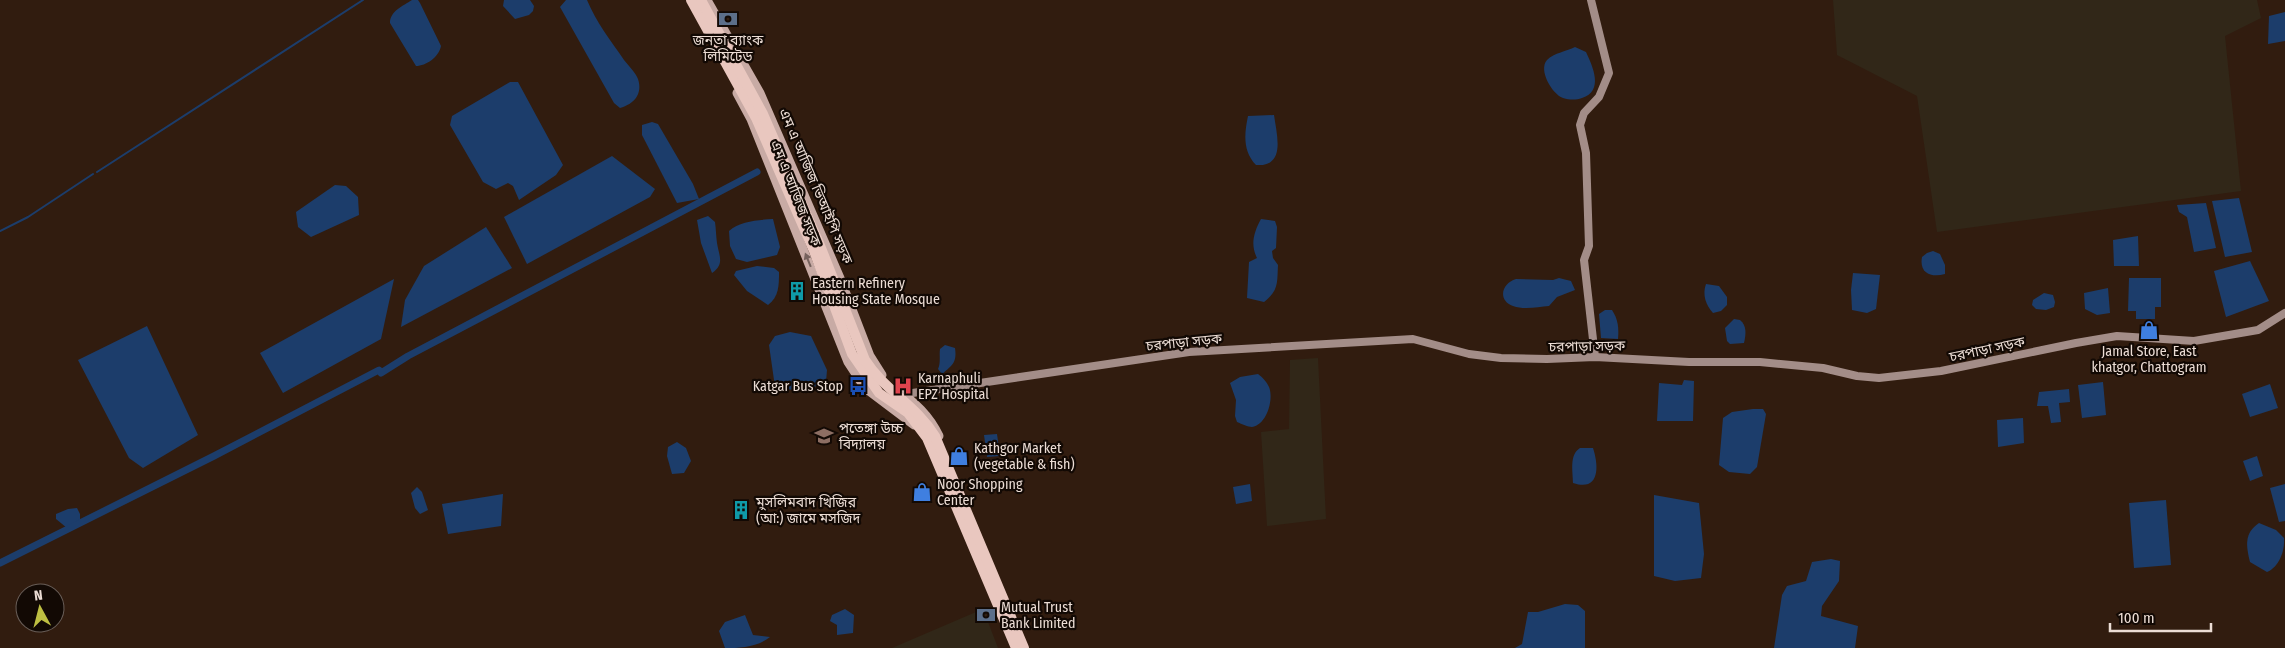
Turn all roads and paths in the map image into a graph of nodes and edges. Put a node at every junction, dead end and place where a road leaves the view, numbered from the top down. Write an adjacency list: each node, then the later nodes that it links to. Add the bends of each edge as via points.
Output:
1 (687, 0): 9 (main road, এম এ আজিজ সড়ক, one-way to 1, via 866,388 848,362 751,119)
2 (692, 0): 11 (highway, bridge, via 756,118 814,251 852,354 878,393 908,413 927,438)
3 (701, 0): 12 (highway, bridge, via 763,114 866,360 876,376 922,417 935,436)
4 (707, 0): 8 (main road, এম এ আজিজ ভিআইপি সড়ক, via 760,93 870,356 880,373)
5 (1591, 0): 7 (street, via 1609,72 1599,97 1584,113 1580,125 1586,153 1588,246 1584,260)
6 (2285, 313): 7 (street, চরপাড়া সড়ক, via 2258,330 2194,341 2117,336 1941,371 1879,378 1782,364)
7 (1595, 357): 8 (street, চরপাড়া সড়ক, via 1501,358 1469,354 1413,339 1189,352)
8 (902, 393): 9 (street, চরপাড়া সড়ক); 12 (main road, এম এ আজিজ ভিআইপি সড়ক, via 932,422)
9 (886, 402): 10 (main road, via 914,425 926,445)
10 (1011, 648)
11 (1016, 648)
12 (1026, 648)

